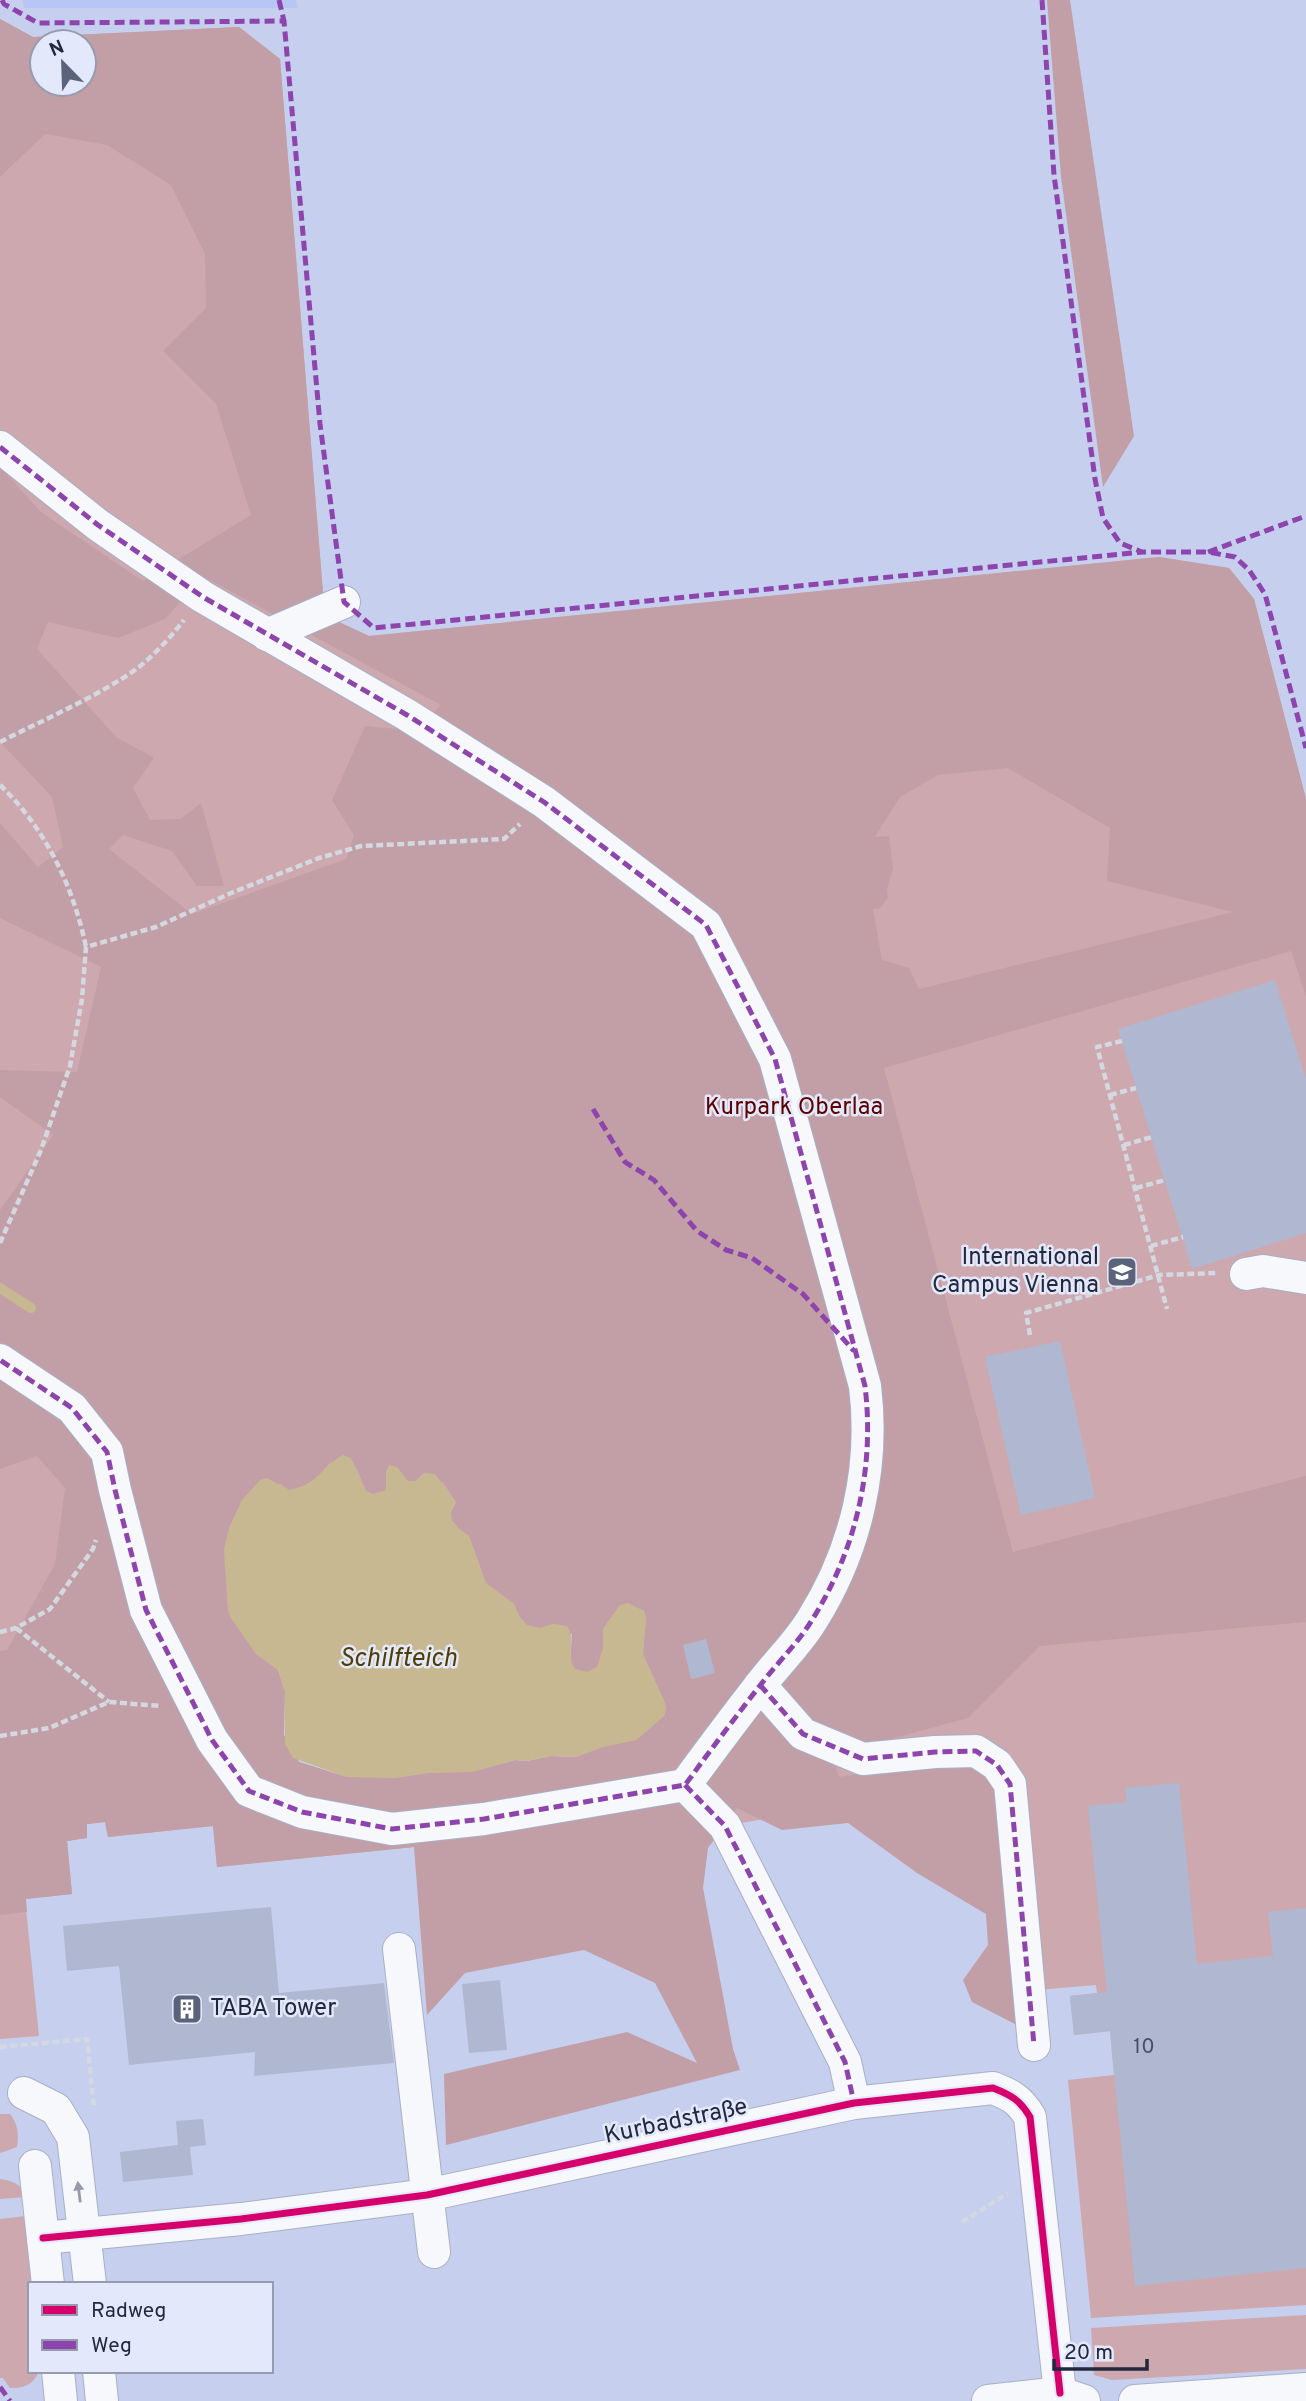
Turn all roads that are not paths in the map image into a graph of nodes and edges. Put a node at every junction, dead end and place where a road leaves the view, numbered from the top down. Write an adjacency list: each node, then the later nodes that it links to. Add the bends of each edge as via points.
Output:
1 (0, 447): 3 (street, via 98,525)
2 (344, 602): 3 (street)
3 (267, 635): 7 (street, via 407,715 544,802 706,925 775,1059 857,1354 869,1422 857,1520 840,1566 811,1621)
4 (1246, 1274): 5 (street, via 1263,1271)
5 (1306, 1279)
6 (0, 1360): 8 (street, via 72,1408 107,1452 146,1610 212,1740 248,1790 302,1812 392,1829 484,1819)
7 (760, 1685): 8 (street); 10 (street, via 803,1734 863,1759 976,1751 997,1765 1010,1784)
8 (685, 1785): 12 (street, via 725,1826 845,2062)
9 (399, 1949): 14 (street)
10 (1034, 2045)
11 (24, 2093): 15 (street, one-way to 11, via 73,2137 55,2109)
12 (854, 2103): 14 (street, Kurbadstraße); 23 (street, Kurbadstraße, via 993,2088 1022,2103 1030,2118)
13 (35, 2166): 16 (street)
14 (427, 2196): 15 (street, Kurbadstraße); 17 (street)
15 (85, 2234): 16 (street, Kurbadstraße); 19 (street)
16 (43, 2238): 18 (street)
17 (433, 2252)
18 (48, 2282)
19 (90, 2282)
20 (58, 2373): 24 (street)
21 (99, 2373): 25 (street)
22 (1306, 2389): 27 (street)
23 (1072, 2397): 26 (street)
24 (61, 2401)
25 (101, 2401)
26 (988, 2401)
27 (1135, 2401)

